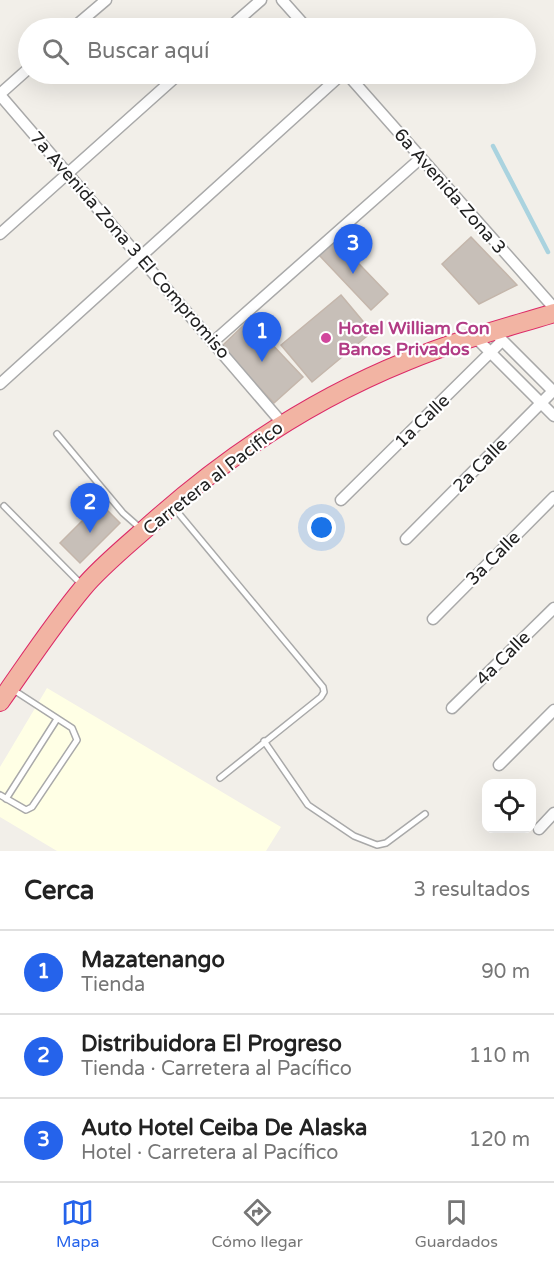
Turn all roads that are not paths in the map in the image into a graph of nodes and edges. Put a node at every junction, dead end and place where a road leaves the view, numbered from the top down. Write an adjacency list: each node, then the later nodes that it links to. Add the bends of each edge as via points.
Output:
1 (105, 0): 4 (street)
2 (261, 0): 5 (street)
3 (282, 0): 6 (street)
4 (85, 18)
5 (240, 18)
6 (298, 18)
7 (18, 78): 11 (street)
8 (168, 84): 13 (street)
9 (331, 84): 15 (street)
10 (356, 84): 12 (street, 6a Avenida Zona 3)
11 (0, 94): 13 (street, 7a Avenida Zona 3 El Compromiso)
12 (421, 158): 16 (street, 6a Avenida Zona 3); 19 (street)
13 (68, 174): 14 (street); 15 (street, 7a Avenida Zona 3 El Compromiso)
14 (0, 234)
15 (141, 258): 19 (street, 7a Avenida Zona 3 El Compromiso); 21 (street)
16 (554, 311): 17 (highway, Carretera al Pacífico)
17 (498, 336): 18 (highway, Carretera al Pacífico); 20 (street, 1a Calle); 22 (street)
18 (475, 337): 20 (street); 25 (highway, Carretera al Pacífico, via 390,368)
19 (213, 342): 25 (street, 7a Avenida Zona 3 El Compromiso)
20 (491, 353): 23 (street); 28 (street, 1a Calle)
21 (0, 384)
22 (554, 392): 23 (street, 2a Calle)
23 (542, 403): 24 (street); 32 (street, 2a Calle)
24 (554, 416)
25 (282, 423): 30 (highway, Carretera al Pacífico)
26 (57, 434): 31 (lane, via 123,513)
27 (554, 497): 35 (street, 3a Calle)
28 (341, 500)
29 (4, 506): 33 (lane)
30 (171, 506): 31 (highway, Carretera al Pacífico); 40 (lane, via 323,687 321,697)
31 (143, 531): 33 (highway, Carretera al Pacífico)
32 (406, 539)
33 (84, 587): 36 (highway, Carretera al Pacífico)
34 (554, 608): 37 (street, 4a Calle)
35 (433, 619)
36 (5, 695): 39 (lane)
37 (452, 708)
38 (554, 710): 41 (street)
39 (57, 719): 44 (lane); 44 (lane, via 72,728 77,740 32,807 27,810)
40 (264, 741): 42 (lane); 46 (lane, via 308,805 354,836 377,845 386,843)
41 (499, 765)
42 (219, 778)
43 (0, 795): 44 (lane)
44 (6, 799)
45 (554, 813): 47 (street)
46 (425, 814)
47 (538, 828)

